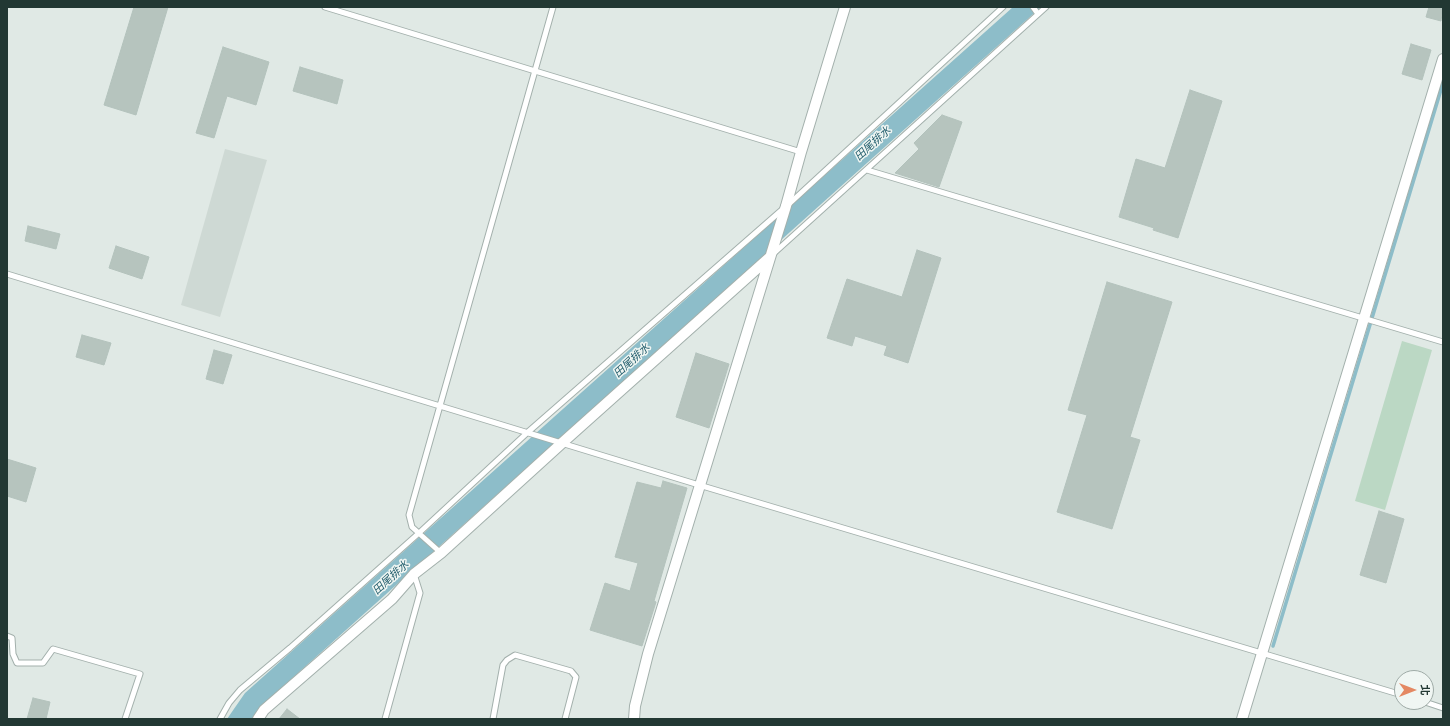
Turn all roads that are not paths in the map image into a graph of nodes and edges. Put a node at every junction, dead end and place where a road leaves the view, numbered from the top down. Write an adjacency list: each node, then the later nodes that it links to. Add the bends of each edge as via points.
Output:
1 (325, 7): 9 (lane)
2 (553, 7): 9 (lane)
3 (845, 7): 10 (street)
4 (1003, 7): 12 (lane)
5 (1033, 7): 7 (lane)
6 (1046, 7): 7 (lane)
7 (1038, 14): 11 (lane)
8 (1443, 59): 15 (street)
9 (535, 70): 10 (lane); 17 (lane)
10 (801, 152): 12 (street)
11 (867, 170): 13 (lane); 15 (lane)
12 (786, 206): 13 (street); 18 (lane)
13 (770, 257): 19 (street); 20 (street)
14 (7, 274): 17 (lane)
15 (1364, 317): 16 (lane); 25 (street)
16 (1443, 342)
17 (440, 406): 18 (lane); 21 (lane, via 409,515 412,526)
18 (528, 432): 19 (lane); 21 (lane)
19 (562, 443): 20 (lane); 22 (street)
20 (699, 485): 25 (lane); 33 (street, via 648,654)
21 (419, 533): 22 (lane); 28 (lane, via 240,690)
22 (438, 550): 23 (street)
23 (414, 574): 29 (street, via 392,599 264,710); 30 (lane, via 420,593)
24 (7, 636): 27 (lane, via 12,638 13,654 17,663 43,663 53,649 140,674)
25 (1262, 652): 26 (lane); 34 (street)
26 (1394, 693)
27 (125, 719)
28 (220, 719)
29 (258, 719)
30 (385, 719)
31 (492, 719): 32 (lane, via 504,665 515,655 571,671 576,677)
32 (565, 719)
33 (634, 719)
34 (1242, 719)

